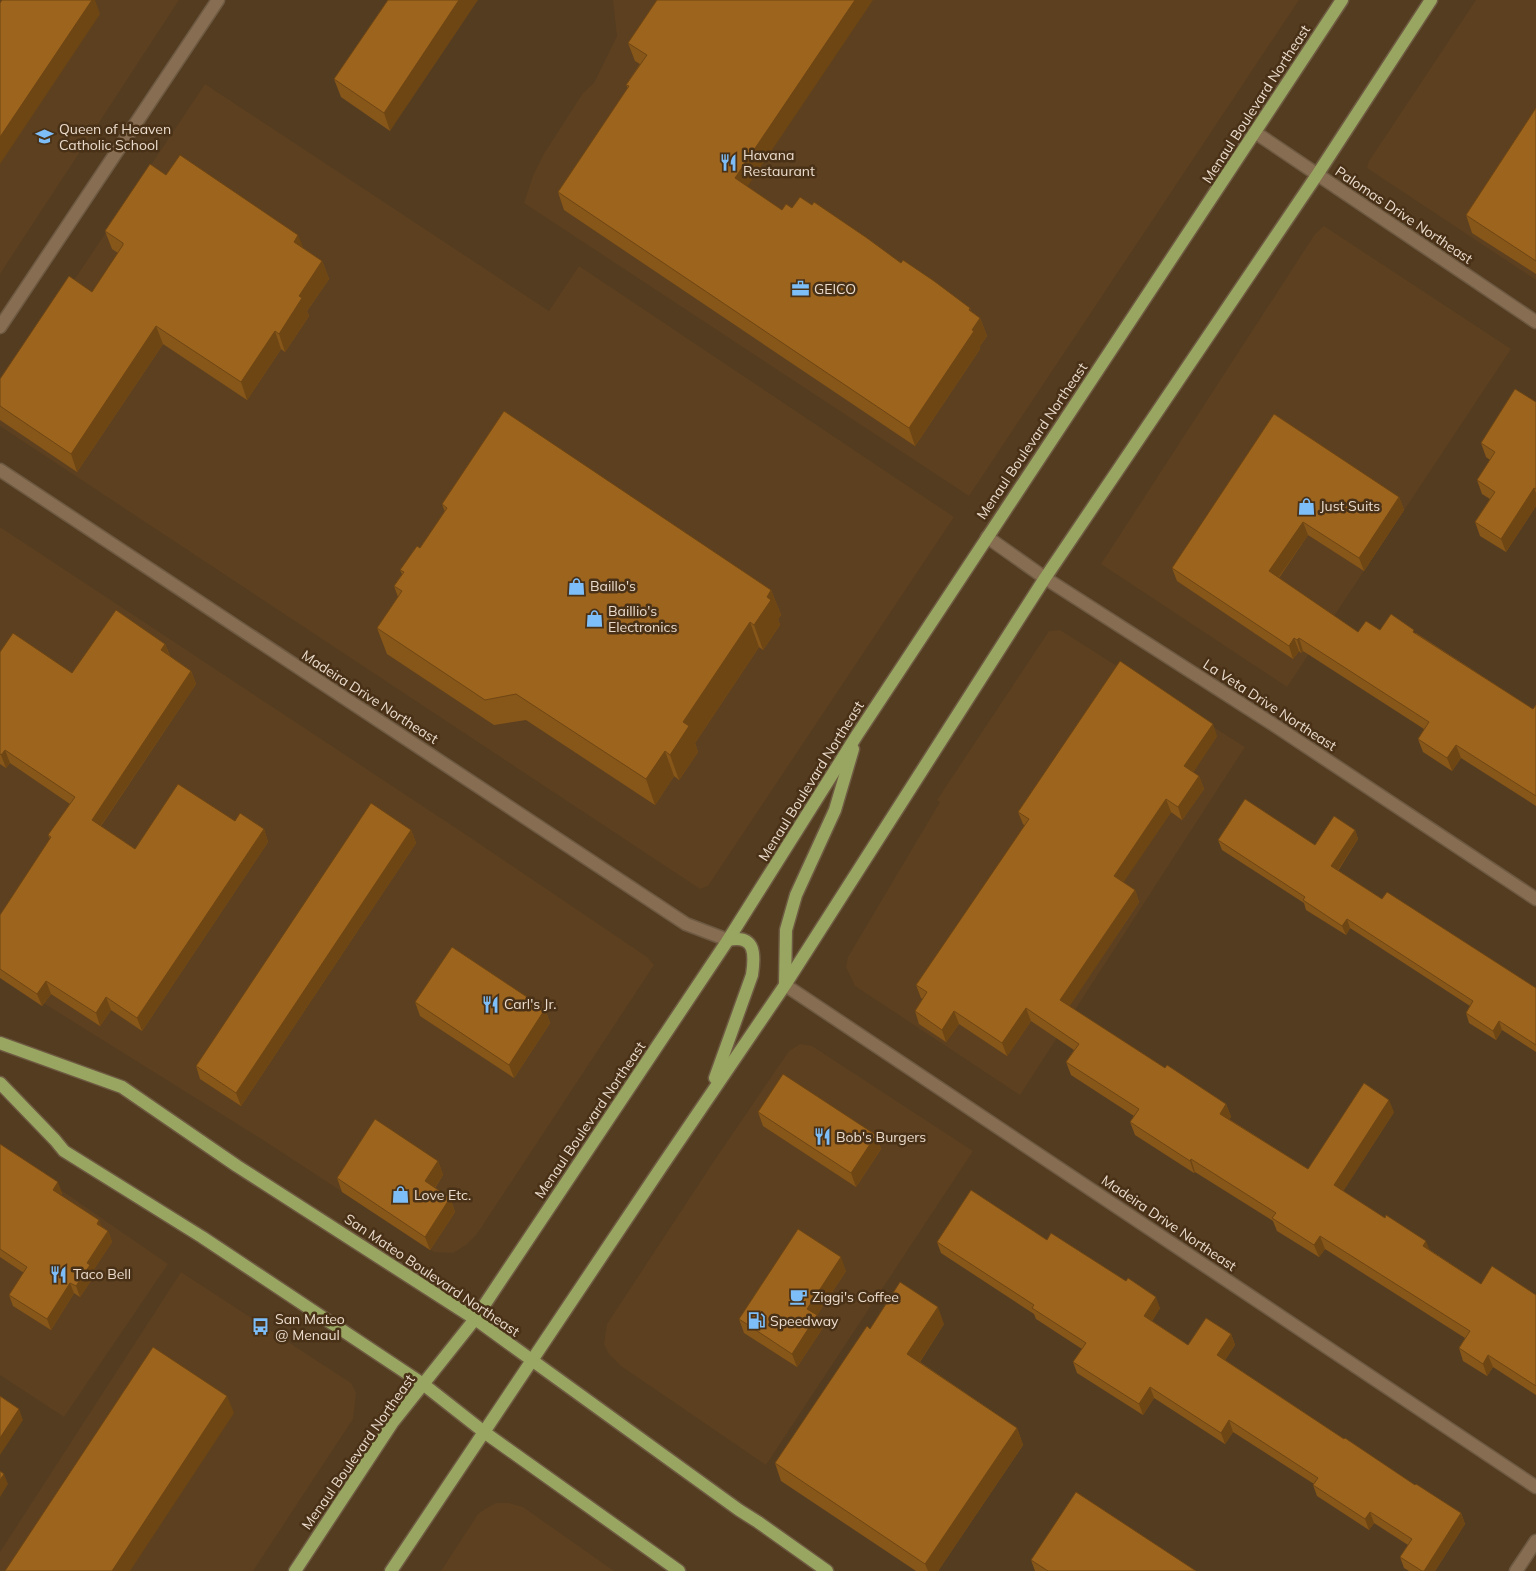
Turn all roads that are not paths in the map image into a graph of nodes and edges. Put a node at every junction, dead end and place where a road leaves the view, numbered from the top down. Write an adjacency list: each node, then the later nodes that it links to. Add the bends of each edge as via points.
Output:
1 (218, 0): 7 (street)
2 (1342, 0): 4 (main road, Menaul Boulevard Northeast)
3 (1431, 0): 5 (main road)
4 (1256, 133): 5 (street, Palomas Drive Northeast); 9 (main road, Menaul Boulevard Northeast)
5 (1316, 175): 6 (street, Palomas Drive Northeast); 10 (main road)
6 (1536, 322)
7 (0, 327)
8 (0, 470): 13 (street, Madeira Drive Northeast, via 686,924)
9 (987, 537): 10 (street, La Veta Drive Northeast); 11 (main road, Menaul Boulevard Northeast)
10 (1045, 578): 12 (street, La Veta Drive Northeast); 14 (main road)
11 (857, 735): 13 (main road, Menaul Boulevard Northeast); 14 (main road, via 835,810 791,912 786,930)
12 (1536, 899)
13 (728, 940): 17 (main road, via 738,938 748,942 753,950 754,967); 18 (main road, Menaul Boulevard Northeast)
14 (786, 985): 17 (main road); 22 (street, Madeira Drive Northeast)
15 (0, 1043): 18 (main road, San Mateo Boulevard Northeast, via 122,1087 237,1166)
16 (0, 1083): 20 (main road, via 64,1151 202,1237)
17 (709, 1097): 19 (main road)
18 (476, 1319): 19 (main road, San Mateo Boulevard Northeast); 20 (main road, Menaul Boulevard Northeast)
19 (532, 1361): 21 (main road); 27 (main road, San Mateo Boulevard Northeast)
20 (423, 1384): 21 (main road); 24 (main road, Menaul Boulevard Northeast, via 393,1422)
21 (484, 1432): 25 (main road); 26 (main road)
22 (1536, 1487)
23 (1536, 1541): 28 (street)
24 (295, 1571)
25 (392, 1571)
26 (679, 1571)
27 (827, 1571)
28 (1516, 1571)

